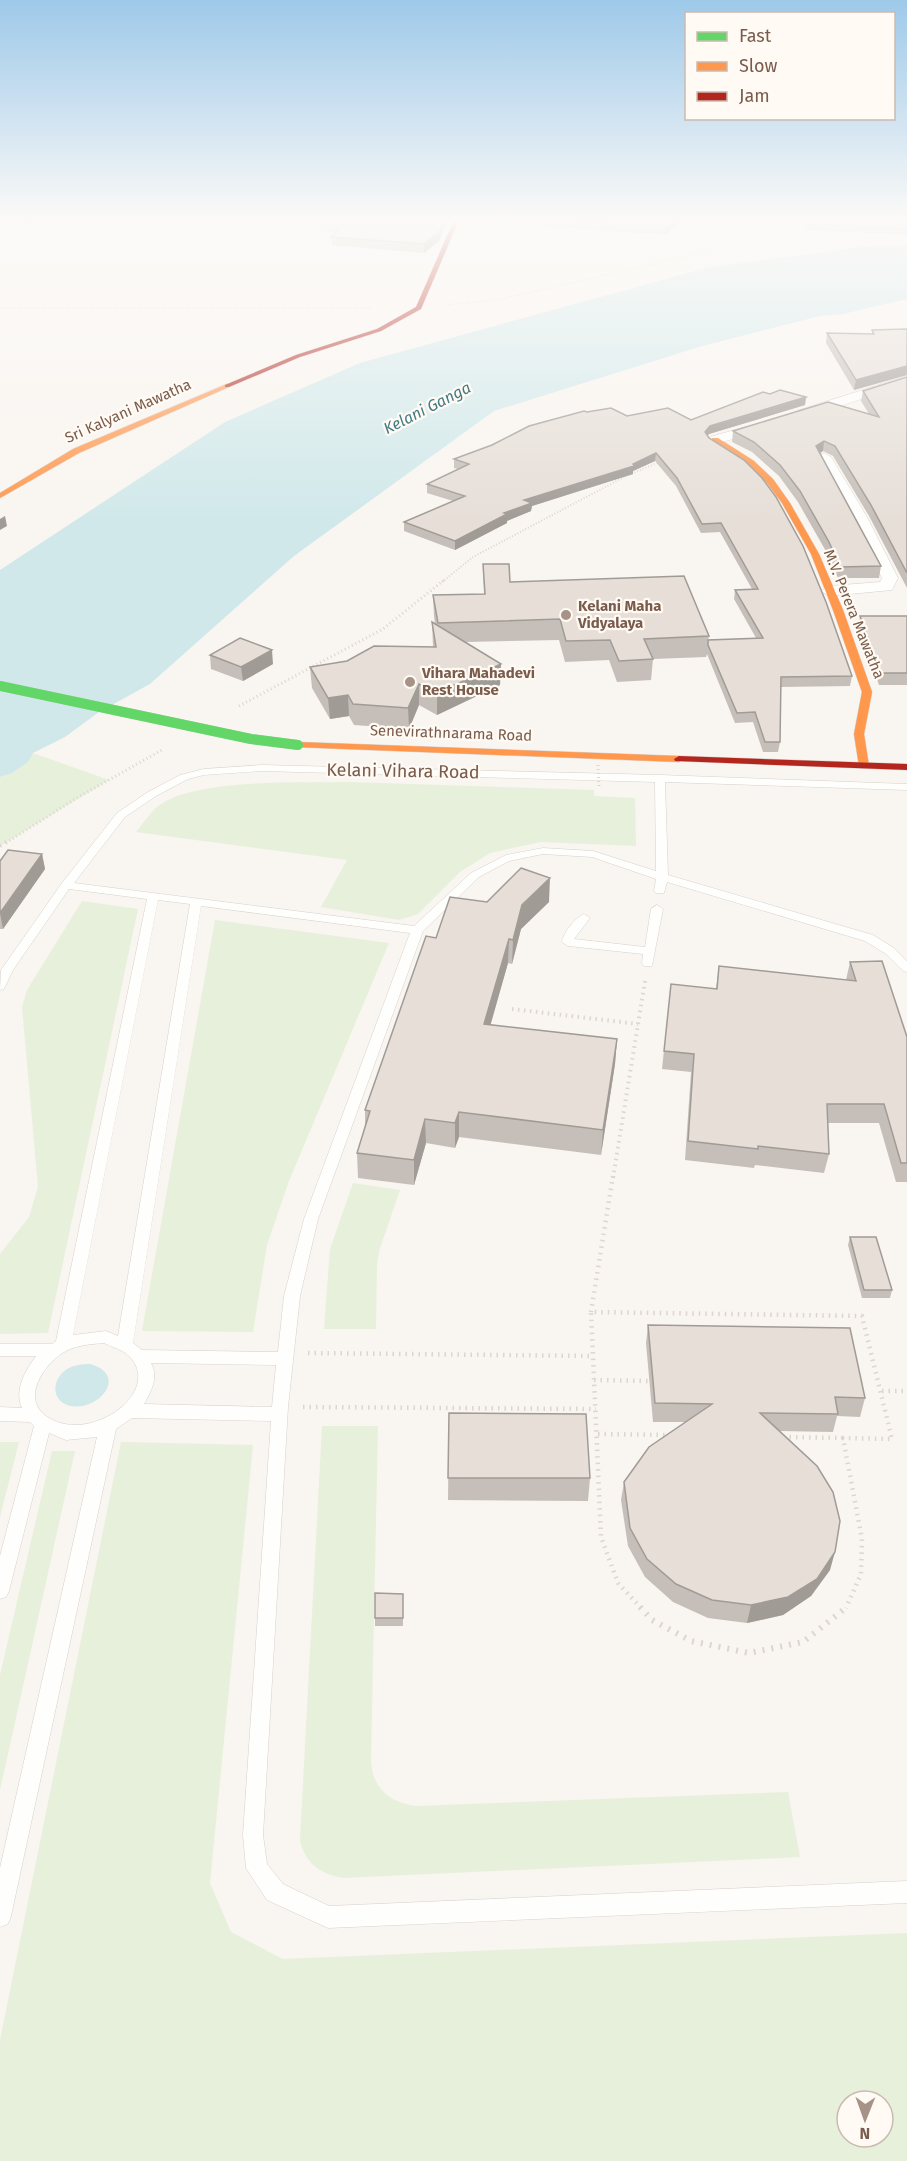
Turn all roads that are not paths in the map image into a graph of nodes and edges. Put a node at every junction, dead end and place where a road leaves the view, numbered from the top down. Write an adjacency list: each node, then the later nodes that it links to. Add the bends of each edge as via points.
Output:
1 (396, 321): 5 (street, Sri Kalyani Mawatha, via 298,356 76,450)
2 (906, 382): 3 (street)
3 (715, 440): 6 (street, M.V. Perera Mawatha, via 751,463 770,481 792,514)
4 (824, 457): 6 (street, via 890,578 886,586)
5 (0, 496)
6 (830, 591): 8 (street, M.V. Perera Mawatha, via 867,692 858,741)
7 (0, 686): 8 (street, Senevirathnarama Road, bridge, via 251,739 298,745)
8 (864, 766): 9 (street, Senevirathnarama Road)
9 (907, 767)
10 (660, 778): 11 (lane, Kelani Vihara Road); 12 (lane); 13 (lane, Kelani Vihara Road, via 331,768 204,772 176,782 121,815)
11 (907, 788)
12 (661, 884): 18 (lane, via 593,854 543,851 506,858 475,875); 19 (lane, via 869,938)
13 (66, 885): 14 (lane); 20 (lane, Kelani Vihara Road)
14 (153, 896): 15 (lane); 22 (lane)
15 (196, 902): 18 (lane); 21 (lane)
16 (657, 909): 17 (lane, via 649,957 568,942)
17 (584, 918)
18 (417, 930): 25 (lane, via 311,1219 292,1296)
19 (907, 968)
20 (0, 986)
21 (125, 1343): 22 (lane, via 106,1337 84,1338); 24 (lane)
22 (58, 1348): 23 (lane); 29 (lane, via 33,1370 28,1382 27,1393)
23 (0, 1350)
24 (141, 1356): 25 (lane); 26 (lane, via 147,1376 145,1391)
25 (286, 1356): 27 (lane)
26 (131, 1411): 27 (lane); 30 (lane)
27 (280, 1411): 32 (lane, via 253,1835 257,1868 275,1892 328,1917)
28 (0, 1414): 29 (lane)
29 (38, 1419): 30 (lane, via 57,1430 73,1433); 31 (lane)
30 (108, 1426): 33 (lane)
31 (0, 1591)
32 (907, 1892)
33 (0, 1916)

